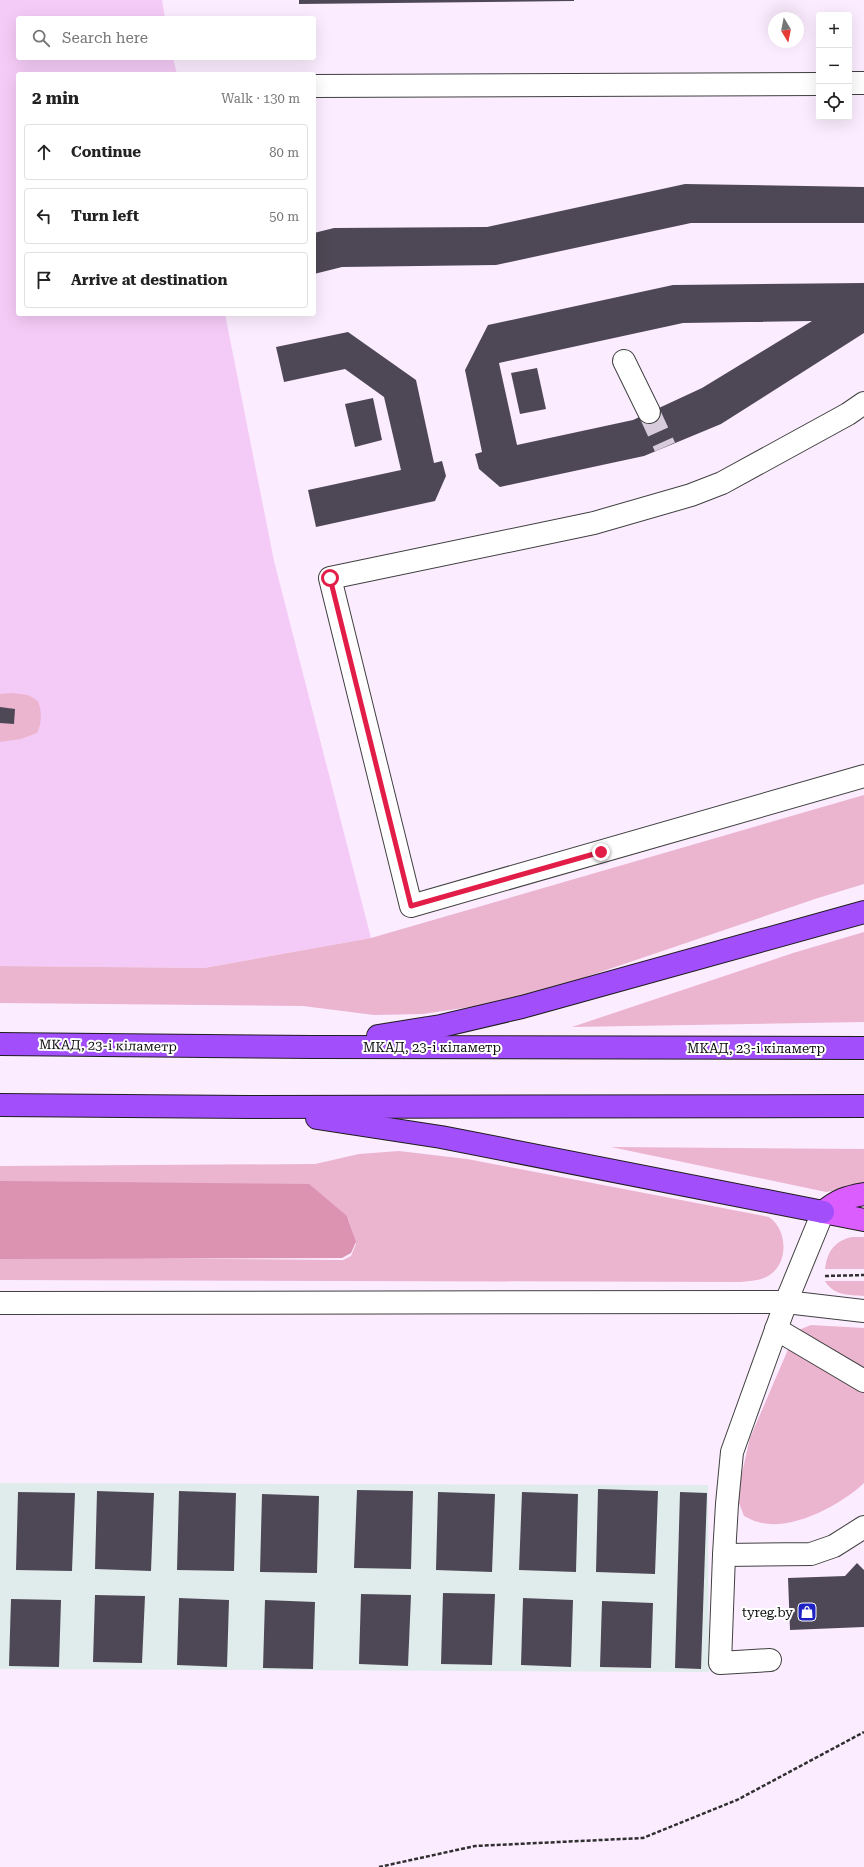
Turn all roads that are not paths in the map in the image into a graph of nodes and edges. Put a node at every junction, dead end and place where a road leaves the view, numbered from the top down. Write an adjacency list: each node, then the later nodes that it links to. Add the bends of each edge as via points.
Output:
1 (852, 83): 2 (lane)
2 (864, 83)
3 (816, 84): 4 (lane)
4 (316, 86)
5 (624, 361): 7 (lane)
6 (864, 403): 8 (lane, via 722,483 691,495 594,522 330,578 411,906)
7 (648, 412)
8 (864, 776)
9 (864, 912): 11 (highway, via 522,1007 441,1026)
10 (0, 1044): 11 (highway, МКАД, 23-і кіламетр)
11 (313, 1047): 12 (highway, МКАД, 23-і кіламетр)
12 (864, 1048)
13 (0, 1105): 15 (highway)
14 (864, 1106): 15 (highway)
15 (249, 1107): 17 (highway, via 441,1137)
16 (864, 1194): 17 (main road, via 837,1201)
17 (823, 1212): 18 (main road); 19 (lane)
18 (864, 1220)
19 (786, 1302): 20 (lane); 21 (lane); 22 (lane)
20 (0, 1303)
21 (864, 1311)
22 (776, 1329): 23 (lane); 25 (lane, via 732,1452)
23 (864, 1381)
24 (864, 1527): 25 (lane, via 834,1546 811,1554)
25 (724, 1555): 26 (lane, via 720,1662)
26 (770, 1660)

